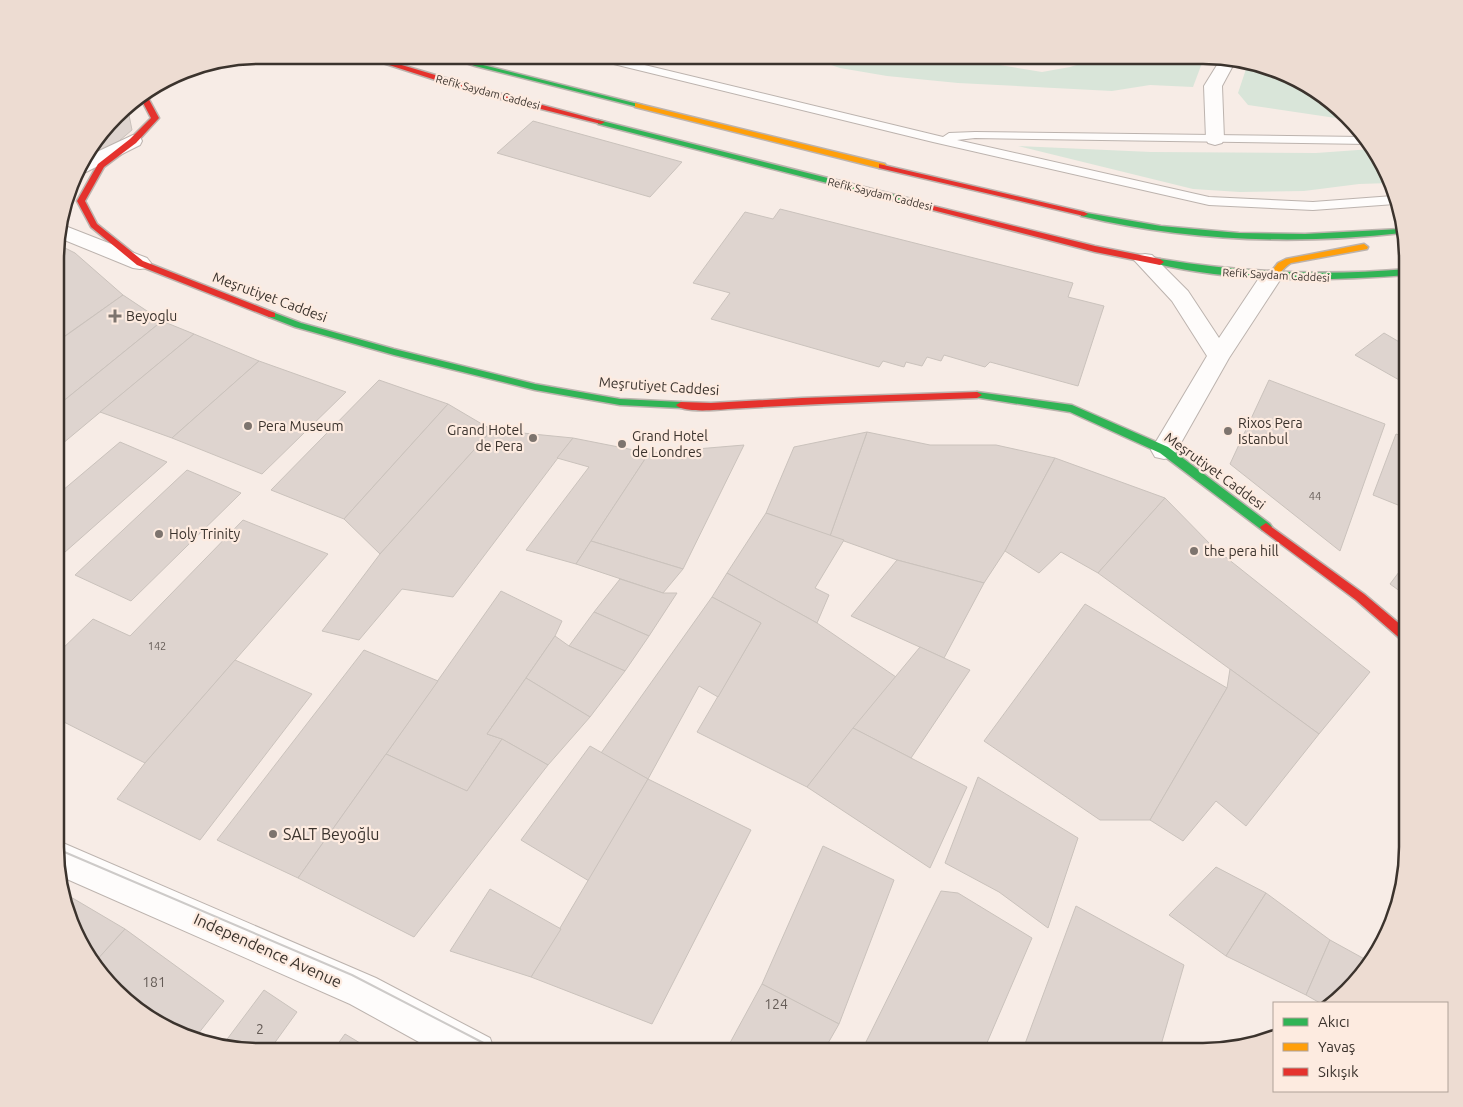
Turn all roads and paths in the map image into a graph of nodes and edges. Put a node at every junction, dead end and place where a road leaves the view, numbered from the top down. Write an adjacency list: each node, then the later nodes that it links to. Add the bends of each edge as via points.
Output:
1 (391, 64): 14 (main road, Refik Saydam Caddesi, via 486,93)
2 (474, 64): 12 (main road, Refik Saydam Caddesi, via 1131,225 1202,233 1292,237)
3 (626, 64): 6 (lane)
4 (1225, 65): 7 (street, via 1213,86)
5 (146, 100): 8 (main road, Meşrutiyet Caddesi, via 155,118)
6 (933, 138): 7 (lane, via 975,135); 11 (lane, via 1209,201 1314,206)
7 (1214, 139): 9 (lane)
8 (133, 141): 10 (street); 15 (main road, Meşrutiyet Caddesi, via 101,166 81,201 94,225)
9 (1360, 141)
10 (90, 163)
11 (1390, 200)
12 (1398, 232): 17 (main road, via 1347,252 1286,262)
13 (65, 233): 15 (street)
14 (1145, 260): 17 (main road, Refik Saydam Caddesi); 18 (street, via 1180,296)
15 (140, 263): 19 (main road, Meşrutiyet Caddesi, via 298,325 394,352 545,388 620,402 711,407 984,395 1072,409)
16 (1399, 273): 17 (main road, Refik Saydam Caddesi, via 1317,278)
17 (1272, 277): 18 (street)
18 (1220, 356): 19 (street)
19 (1164, 450): 20 (main road, Meşrutiyet Caddesi, via 1360,597)
20 (1399, 630)
21 (64, 863): 22 (street, Independence Avenue, via 363,991)
22 (459, 1043)

